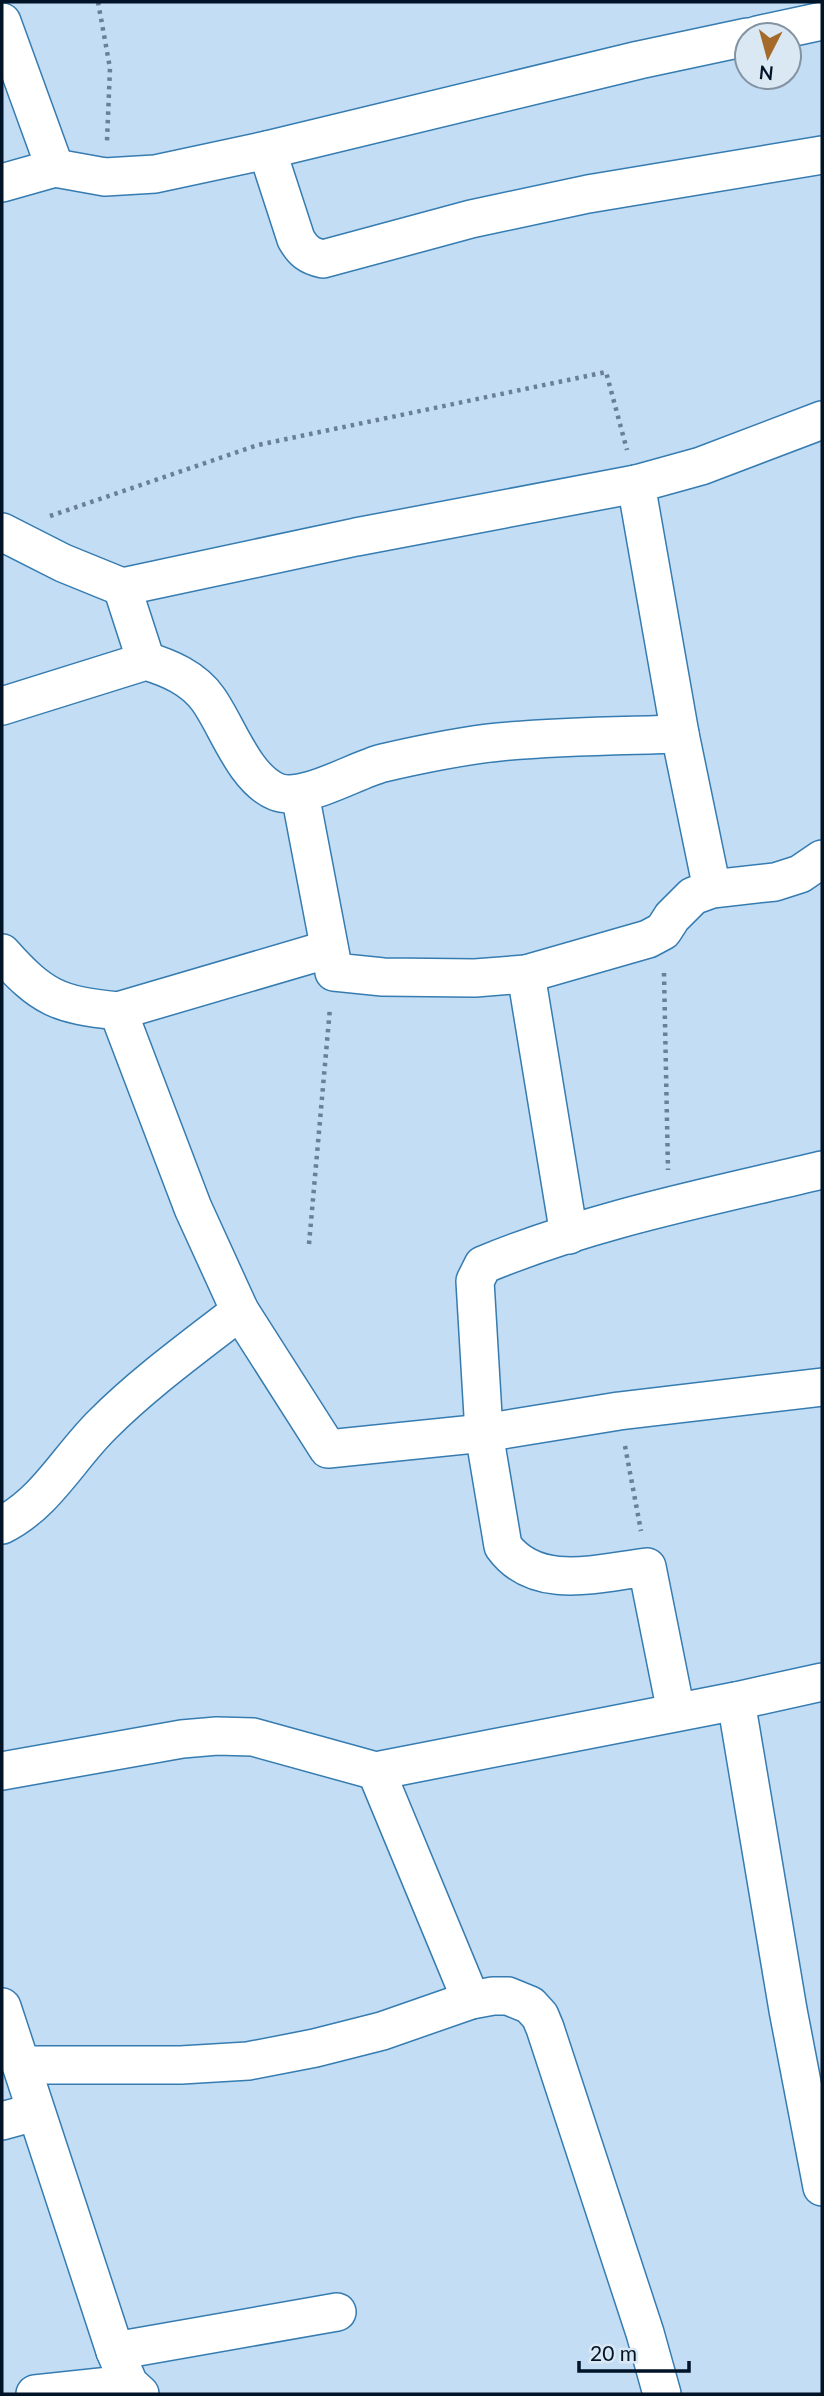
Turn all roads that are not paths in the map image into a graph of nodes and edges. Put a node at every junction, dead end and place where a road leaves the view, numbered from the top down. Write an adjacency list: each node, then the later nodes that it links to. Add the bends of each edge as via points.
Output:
1 (822, 21): 3 (street)
2 (2, 22): 7 (street)
3 (803, 25)
4 (733, 40): 5 (street)
5 (267, 150): 6 (street, via 296,239 311,257 323,259 471,219 588,194); 7 (street, via 155,174 105,177)
6 (822, 155)
7 (55, 168): 8 (street)
8 (2, 183)
9 (822, 420): 10 (street, via 701,466)
10 (636, 484): 12 (street); 15 (street)
11 (2, 530): 12 (street)
12 (122, 587): 13 (street)
13 (146, 661): 14 (street); 16 (street, via 167,667 207,698 257,778 277,792)
14 (2, 706)
15 (680, 734): 16 (street, via 551,738 434,752 372,766); 18 (street)
16 (300, 794): 20 (street)
17 (822, 859): 18 (street, via 800,874 775,882)
18 (712, 889): 21 (street, via 687,901 663,931)
19 (2, 953): 22 (street, via 37,989 59,1002)
20 (332, 960): 21 (street, via 394,977); 22 (street)
21 (526, 974): 24 (street)
22 (118, 1011): 25 (street, via 193,1208)
23 (822, 1170): 24 (street)
24 (569, 1235): 27 (street, via 483,1265 475,1281)
25 (240, 1311): 27 (street, via 328,1449); 28 (street, via 105,1422 33,1504)
26 (822, 1387): 27 (street, via 619,1411)
27 (484, 1433): 31 (street, via 502,1546 511,1558 550,1576 648,1567)
28 (2, 1525)
29 (822, 1682): 30 (street)
30 (736, 1701): 31 (street); 38 (street)
31 (676, 1712): 33 (street)
32 (2, 1771): 33 (street, via 217,1736 253,1737)
33 (376, 1772): 34 (street)
34 (471, 2000): 36 (street, via 382,2031 248,2061); 43 (street, via 508,1996 540,2016)
35 (2, 2007): 36 (street)
36 (21, 2064): 37 (street)
37 (18, 2116): 40 (street)
38 (822, 2187)
39 (337, 2312): 40 (street)
40 (115, 2351): 41 (street)
41 (135, 2389): 42 (street)
42 (35, 2394)
43 (662, 2394)

